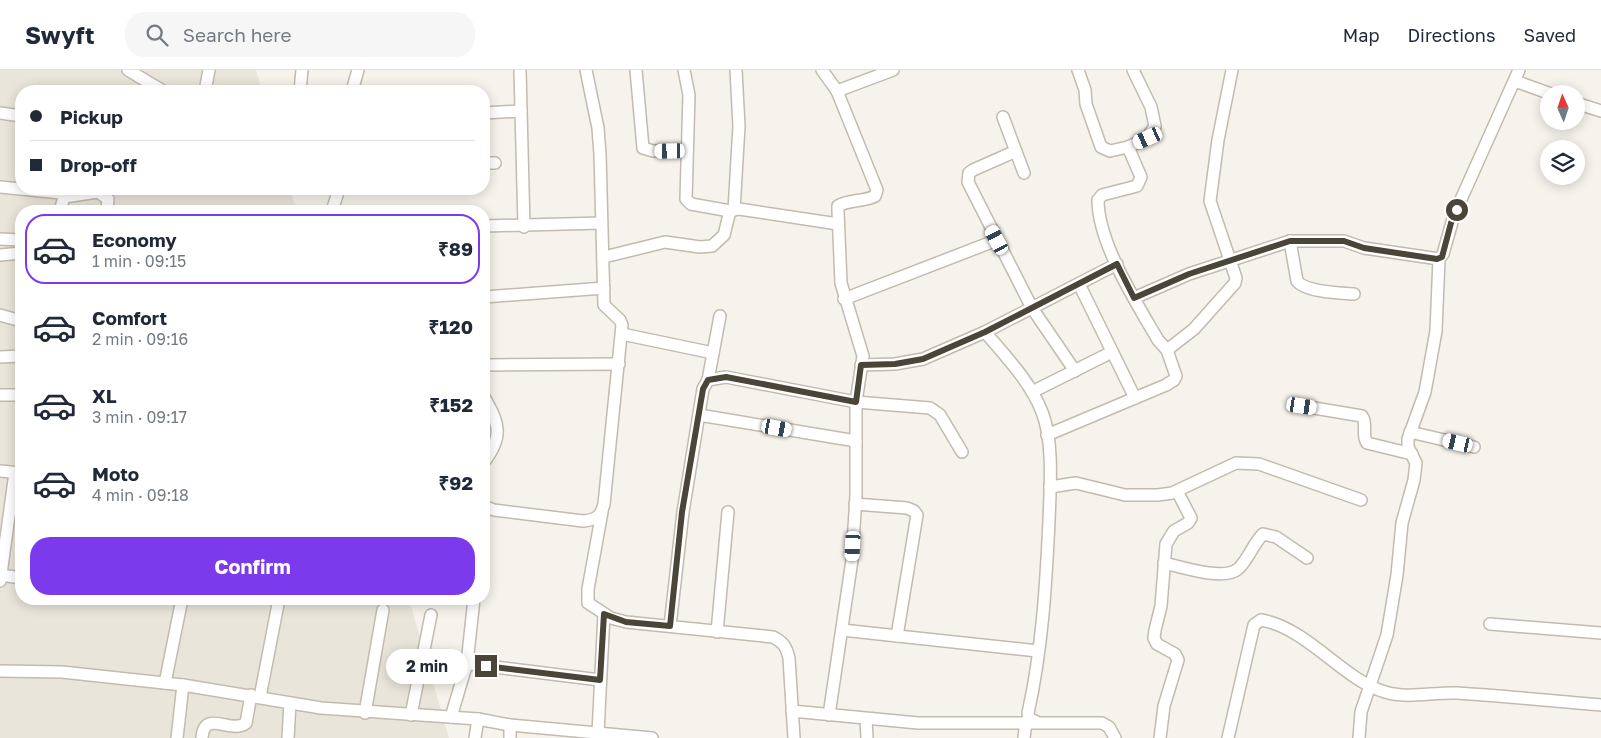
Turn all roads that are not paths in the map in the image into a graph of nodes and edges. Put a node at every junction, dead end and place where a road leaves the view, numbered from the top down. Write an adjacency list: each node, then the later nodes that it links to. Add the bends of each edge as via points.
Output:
1 (128, 70): 16 (street)
2 (210, 70): 17 (street)
3 (302, 70): 18 (street)
4 (358, 70): 19 (street)
5 (520, 70): 23 (street)
6 (586, 70): 42 (street, via 598,128)
7 (636, 70): 30 (street, via 643,148 653,151)
8 (684, 70): 30 (street, via 689,95)
9 (736, 70): 41 (street, via 739,126)
10 (822, 70): 21 (street)
11 (893, 70): 21 (street)
12 (1078, 70): 29 (street, via 1101,147 1110,150)
13 (1133, 70): 29 (street, via 1151,107 1156,126 1148,138)
14 (1232, 70): 54 (street, via 1210,201)
15 (1517, 75): 20 (street); 53 (street, via 1454,216 1444,254)
16 (153, 85)
17 (206, 85)
18 (301, 85)
19 (354, 85)
20 (1540, 87)
21 (837, 91): 43 (street, via 877,190 870,199 838,206)
22 (1585, 105): 24 (street)
23 (521, 111): 26 (street); 45 (street)
24 (1601, 111)
25 (0, 113): 27 (street)
26 (490, 113)
27 (15, 115)
28 (1003, 117): 31 (street)
29 (1128, 147): 55 (street, via 1141,177 1137,186 1102,195 1098,200 1100,220)
30 (687, 150): 41 (street, via 685,196 688,202)
31 (1016, 151): 32 (street); 48 (street, via 973,170 968,177 969,187)
32 (1024, 173)
33 (0, 187): 34 (street)
34 (15, 188)
35 (62, 195): 38 (street)
36 (76, 195): 38 (street)
37 (103, 195): 40 (street, via 108,199)
38 (64, 198): 39 (street)
39 (62, 205)
40 (108, 205)
41 (732, 211): 43 (street); 52 (street, via 724,235 712,246 666,242)
42 (601, 223): 45 (street); 52 (street)
43 (838, 224): 61 (street)
44 (490, 226): 45 (street)
45 (524, 227)
46 (0, 239): 47 (street)
47 (15, 240)
48 (997, 240): 61 (street); 62 (street)
49 (1290, 241): 53 (street, via 1344,241 1364,248); 54 (street); 58 (street, via 1300,285)
50 (15, 254): 51 (street)
51 (0, 255)
52 (604, 257): 57 (street)
53 (1439, 259): 86 (street, via 1436,331 1425,392)
54 (1230, 261): 60 (street, via 1189,274); 68 (street, via 1236,278 1233,287 1194,329)
55 (1117, 264): 56 (street); 60 (street)
56 (1079, 284): 62 (street); 69 (street)
57 (604, 288): 59 (street); 67 (street, via 604,305 620,320)
58 (1354, 294)
59 (490, 297)
60 (1134, 298): 68 (street)
61 (844, 299): 75 (street, via 862,348)
62 (1032, 308): 66 (street); 76 (street)
63 (0, 315): 65 (street)
64 (720, 316): 70 (street)
65 (15, 319)
66 (985, 332): 75 (street, via 923,359); 78 (street)
67 (622, 334): 70 (street); 74 (street)
68 (1167, 350): 81 (street, via 1175,370 1174,380)
69 (1112, 352): 76 (street); 81 (street)
70 (713, 353): 77 (street)
71 (15, 356): 72 (street)
72 (0, 357)
73 (490, 364): 74 (street)
74 (619, 364): 101 (street)
75 (861, 365): 82 (street)
76 (1075, 371): 78 (street)
77 (708, 380): 82 (street, via 726,377); 85 (street, via 703,389)
78 (1032, 392): 87 (street, via 1043,413)
79 (0, 395): 80 (street)
80 (15, 395)
81 (1135, 398): 87 (street)
82 (856, 402): 88 (street); 91 (street, via 930,408 940,415)
83 (1302, 406): 92 (street, via 1362,416 1367,443)
84 (490, 414): 90 (street, via 497,424 497,439)
85 (699, 415): 88 (street); 114 (street, via 682,512)
86 (1410, 432): 89 (street); 92 (street, via 1408,448)
87 (1047, 435): 95 (street)
88 (856, 441): 99 (street)
89 (1474, 447)
90 (490, 451)
91 (962, 452)
92 (1412, 454): 126 (street, via 1416,463 1414,480 1402,523 1398,575 1387,635)
93 (0, 472): 94 (street)
94 (15, 473)
95 (1050, 488): 97 (street, via 1084,484 1103,491 1138,495); 119 (street)
96 (15, 490): 105 (street)
97 (1177, 491): 98 (street, via 1225,466 1247,462); 104 (street, via 1191,518 1171,535 1166,544)
98 (1361, 500)
99 (855, 504): 115 (street, via 852,560); 118 (street, via 906,508 916,515)
100 (490, 508): 101 (street, via 582,521 595,520)
101 (602, 512): 111 (street, via 587,596 588,603)
102 (728, 512): 116 (street)
103 (1307, 558): 104 (street, via 1276,537 1263,534 1238,569 1230,573 1211,573)
104 (1164, 563): 150 (street, via 1161,606 1154,638 1178,660 1164,706)
105 (0, 578): 106 (street)
106 (15, 578)
107 (181, 605): 124 (street)
108 (278, 605): 127 (street)
109 (473, 605): 121 (street)
110 (383, 610): 131 (street)
111 (604, 614): 114 (street, via 626,622); 123 (street)
112 (432, 615): 120 (street)
113 (1490, 624): 117 (street)
114 (670, 626): 116 (street)
115 (842, 630): 118 (street); 133 (street)
116 (717, 632): 130 (street, via 772,637 786,647)
117 (1601, 633)
118 (897, 636): 119 (street)
119 (1038, 651): 137 (street, via 1028,713)
120 (422, 658): 121 (street); 132 (street)
121 (467, 664): 123 (street); 134 (street)
122 (0, 671): 124 (street, via 62,672)
123 (600, 680): 139 (street)
124 (165, 683): 125 (street)
125 (183, 685): 127 (street); 140 (street)
126 (1368, 685): 129 (street, via 1400,695 1456,693); 151 (street, via 1292,633 1267,621 1257,621 1242,669); 152 (street, via 1360,712)
127 (256, 696): 128 (street); 141 (street, via 246,723 238,727 207,724)
128 (290, 703): 131 (street); 142 (street)
129 (1601, 704)
130 (792, 711): 133 (street); 146 (street)
131 (365, 713): 132 (street)
132 (411, 715): 134 (street)
133 (829, 715): 136 (street)
134 (451, 717): 135 (street)
135 (478, 719): 138 (street); 143 (street)
136 (866, 719): 137 (street); 147 (street)
137 (1030, 721): 148 (street); 149 (street, via 1102,723)
138 (510, 725): 139 (street); 144 (street)
139 (598, 733): 145 (street)
140 (177, 738)
141 (202, 738)
142 (288, 738)
143 (475, 738)
144 (510, 738)
145 (652, 738)
146 (794, 738)
147 (867, 738)
148 (1024, 738)
149 (1115, 738)
150 (1160, 738)
151 (1228, 738)
152 (1359, 738)

